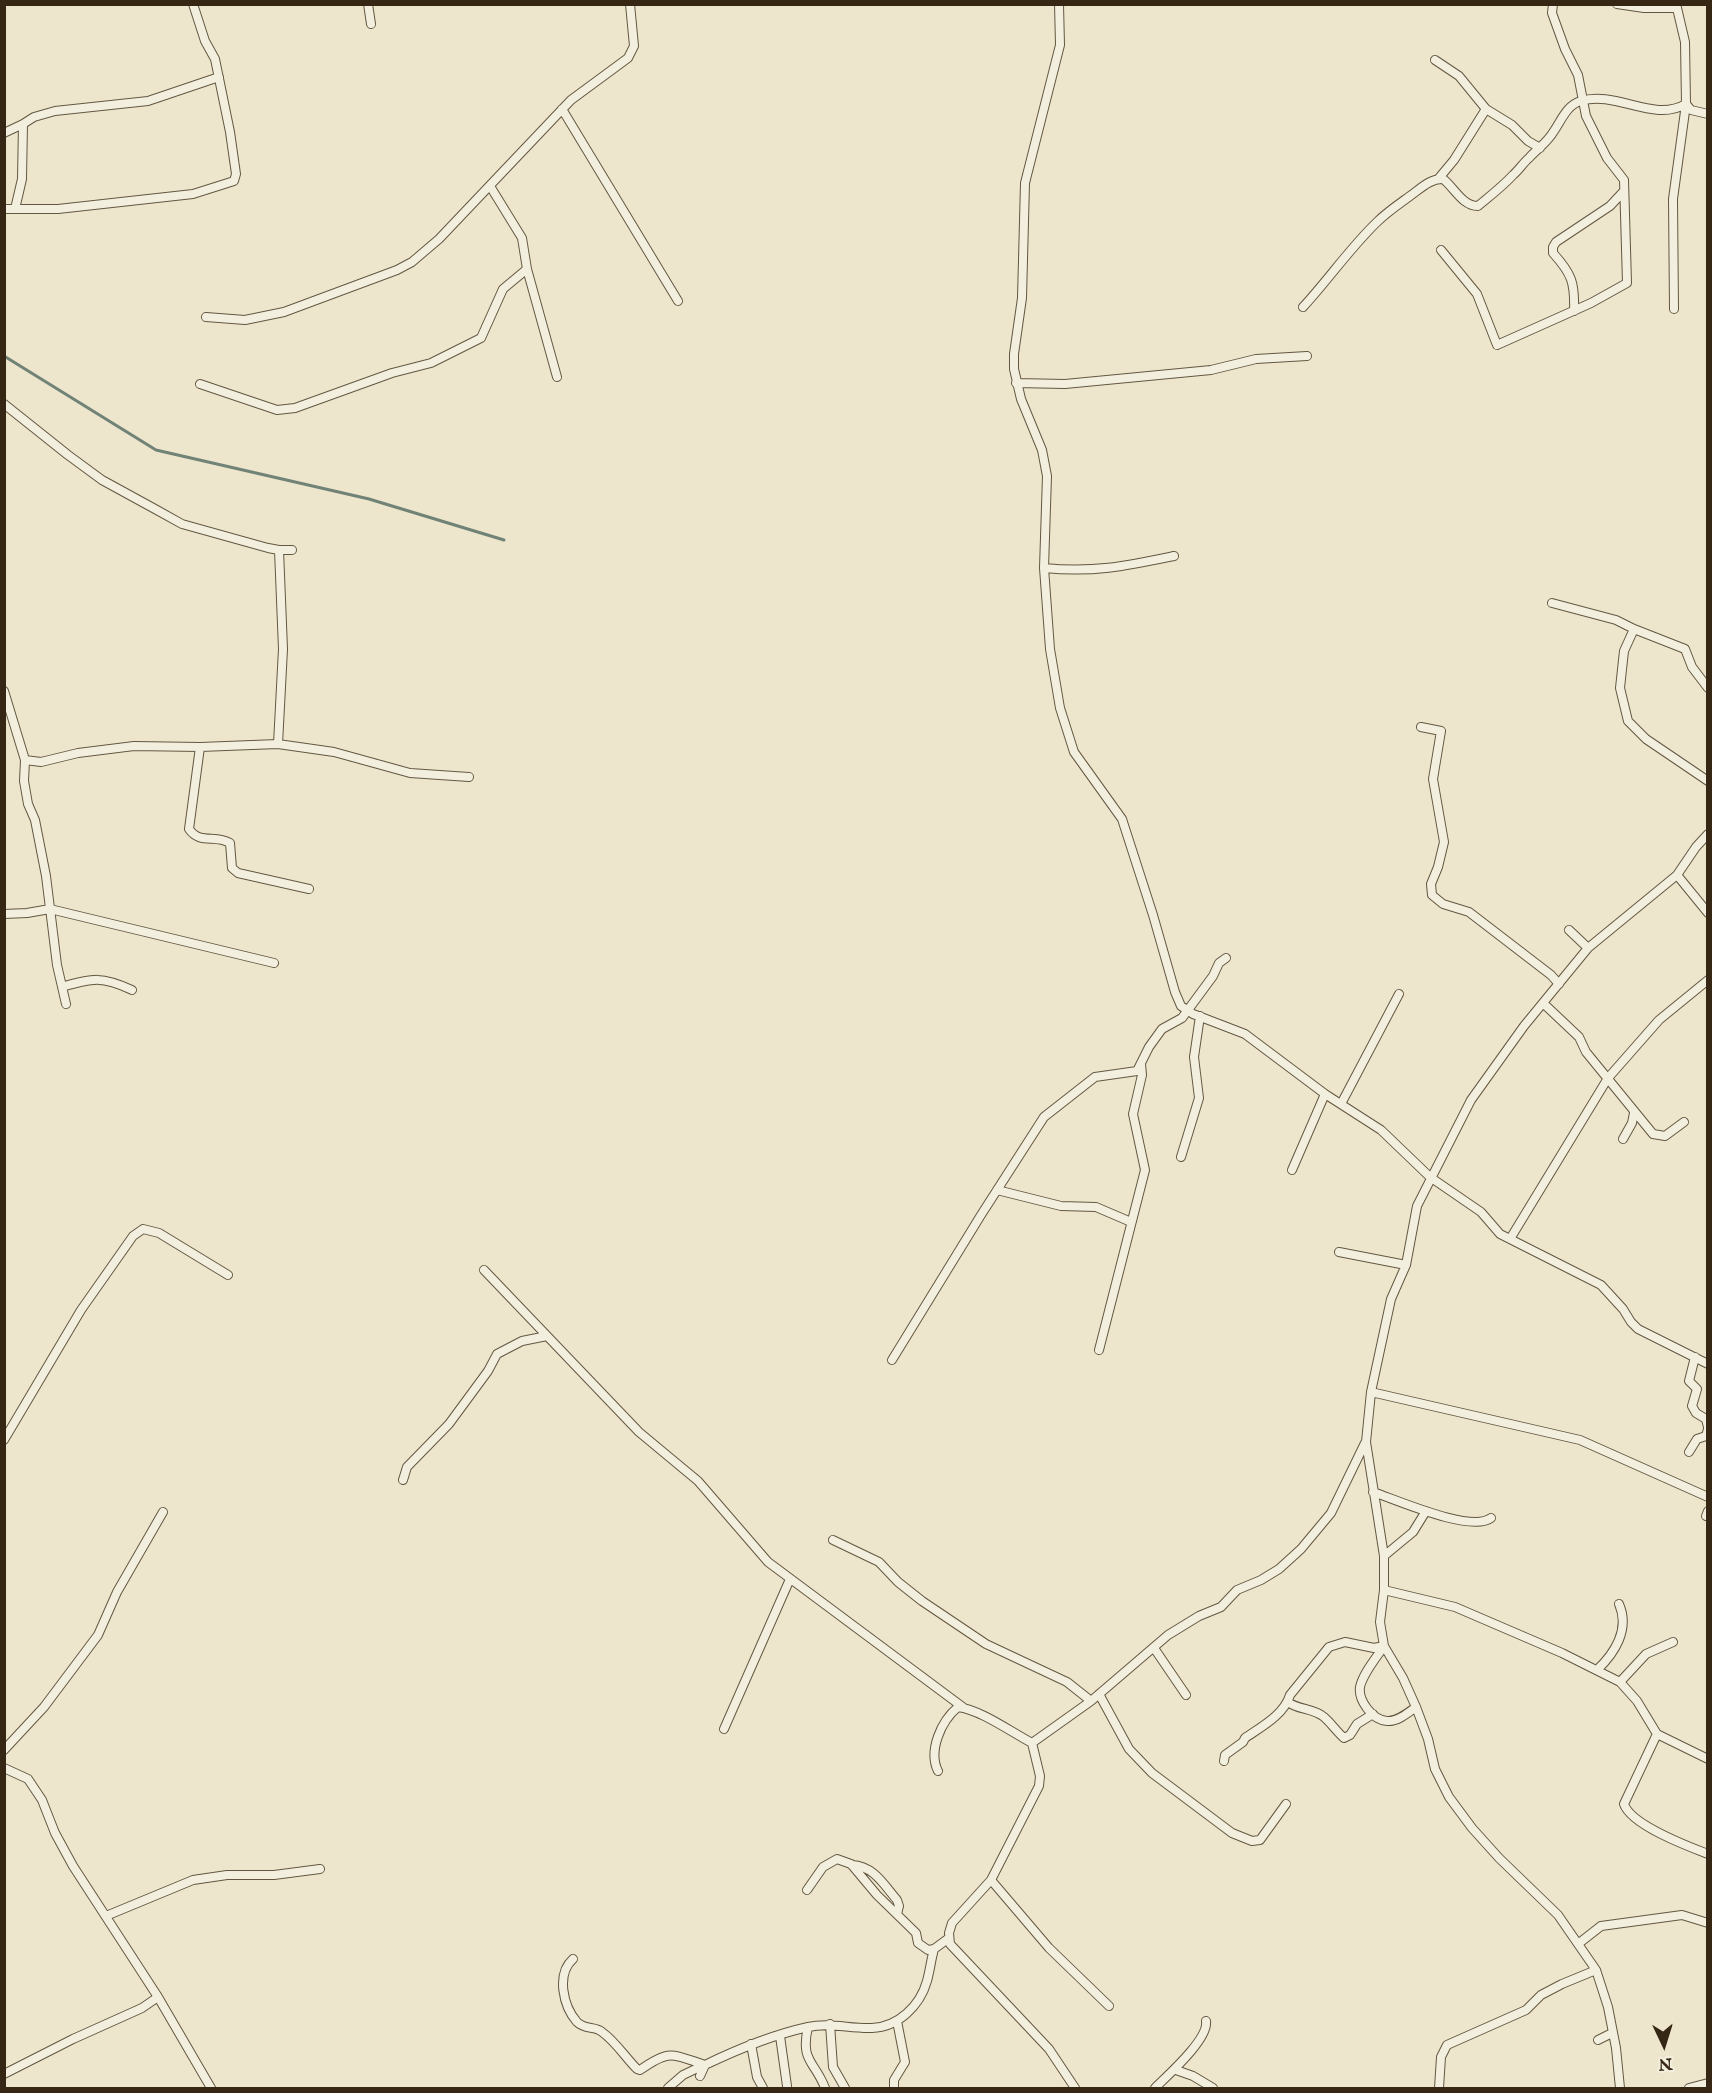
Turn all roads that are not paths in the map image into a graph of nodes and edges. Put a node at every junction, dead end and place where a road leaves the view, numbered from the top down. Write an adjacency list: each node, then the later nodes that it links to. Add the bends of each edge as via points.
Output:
1 (193, 4): 10 (street)
2 (368, 4): 8 (street)
3 (630, 4): 13 (street, via 632,52)
4 (1059, 4): 33 (street, via 1060,45 1025,183 1022,298 1014,354)
5 (1553, 4): 11 (street, via 1552,13 1578,75)
6 (1617, 4): 7 (street, via 1644,8)
7 (1678, 6): 12 (street, via 1685,42)
8 (371, 24)
9 (1435, 60): 14 (street, via 1459,76)
10 (219, 77): 16 (street, via 148,101 55,111); 23 (street, via 230,132 234,181 193,194 58,209)
11 (1582, 100): 12 (street, via 1606,100 1660,111); 18 (street, via 1566,112); 21 (street, via 1607,158 1624,180)
12 (1686, 104): 15 (street, via 1691,110); 28 (street, via 1674,199)
13 (562, 109): 20 (street); 26 (street)
14 (1486, 109): 18 (street); 19 (street)
15 (1707, 114)
16 (23, 124): 17 (street); 23 (street, via 22,179)
17 (4, 133)
18 (1540, 148): 19 (street, via 1478,206 1461,198)
19 (1439, 178): 27 (street, via 1377,222)
20 (490, 186): 25 (street, via 522,238); 30 (street, via 439,239 397,270 284,312 245,320)
21 (1624, 191): 29 (street, via 1627,284); 29 (street, via 1610,206 1553,247 1553,253 1573,280)
22 (4, 209): 23 (street)
23 (15, 209)
24 (1441, 250): 29 (street, via 1477,294 1497,345)
25 (527, 269): 32 (street); 34 (street, via 503,289 481,338 431,363 295,408 277,410)
26 (678, 301)
27 (1303, 308)
28 (1674, 309)
29 (1574, 311)
30 (206, 317)
31 (1307, 356): 33 (street, via 1065,384)
32 (557, 377)
33 (1016, 383): 39 (street, via 1042,450 1047,476)
34 (200, 384)
35 (4, 404): 36 (street, via 102,480 173,519)
36 (279, 550): 37 (street); 45 (street, via 283,649)
37 (292, 550)
38 (1174, 556): 39 (street, via 1117,568)
39 (1044, 568): 67 (street, via 1050,649 1070,742 1122,819 1175,992 1181,1006)
40 (1552, 603): 41 (street, via 1616,620)
41 (1634, 629): 42 (street, via 1685,649); 49 (street, via 1624,651 1620,688 1628,721)
42 (1707, 688)
43 (4, 691): 47 (street)
44 (1421, 727): 61 (street, via 1441,731 1433,779 1444,842 1431,884 1432,895 1443,904 1469,912)
45 (278, 744): 46 (street); 48 (street, via 334,752 410,773)
46 (200, 747): 47 (street, via 134,746 41,762); 52 (street, via 189,829 194,836 230,843 232,868 238,873)
47 (25, 760): 53 (street, via 24,781 35,820)
48 (469, 777)
49 (1707, 781)
50 (1707, 834): 51 (street)
51 (1677, 875): 54 (street); 57 (street)
52 (309, 889)
53 (50, 909): 55 (street); 59 (street); 62 (street)
54 (1707, 913)
55 (4, 914)
56 (1569, 930): 57 (street)
57 (1588, 948): 61 (street)
58 (1226, 958): 67 (street)
59 (274, 963)
60 (1707, 980): 70 (street, via 1659,1020)
61 (1559, 984): 65 (street)
62 (62, 987): 63 (street, via 101,978); 66 (street)
63 (132, 990)
64 (1399, 994): 72 (street)
65 (1543, 1003): 70 (street, via 1579,1036 1586,1052); 78 (street, via 1471,1100)
66 (66, 1004)
67 (1187, 1009): 68 (street); 69 (street, via 1182,1018 1162,1029)
68 (1200, 1016): 71 (street, via 1245,1034); 76 (street, via 1194,1057 1199,1098)
69 (1141, 1064): 79 (street, via 1137,1071 1095,1077 1044,1117); 80 (street, via 1133,1114 1145,1170)
70 (1608, 1078): 73 (street); 81 (street)
71 (1325, 1094): 72 (street); 77 (street)
72 (1341, 1104): 78 (street, via 1381,1130)
73 (1634, 1113): 74 (street, via 1653,1134 1665,1136); 75 (street)
74 (1683, 1122)
75 (1623, 1139)
76 (1181, 1157)
77 (1292, 1170)
78 (1430, 1178): 81 (street, via 1465,1199); 83 (street, via 1417,1206)
79 (997, 1190): 80 (street, via 1061,1206 1095,1207); 89 (street)
80 (1131, 1222): 87 (street)
81 (1510, 1239): 88 (street, via 1601,1285 1638,1329)
82 (1339, 1252): 83 (street)
83 (1406, 1265): 91 (street, via 1391,1299)
84 (484, 1270): 86 (street)
85 (228, 1275): 93 (street, via 159,1233 143,1229 133,1236 81,1310)
86 (547, 1336): 96 (street, via 522,1341 497,1354 449,1424 407,1467); 104 (street, via 639,1432 698,1481 768,1562)
87 (1099, 1350)
88 (1695, 1357): 90 (street); 92 (street, via 1689,1381 1697,1389 1692,1406 1695,1413 1706,1419)
89 (892, 1360)
90 (1707, 1364)
91 (1371, 1392): 94 (street); 98 (street, via 1580,1440)
92 (1707, 1434): 95 (street, via 1697,1439)
93 (4, 1440)
94 (1366, 1442): 97 (street); 109 (street, via 1331,1513 1301,1549 1279,1569 1237,1590 1221,1607 1199,1616)
95 (1689, 1452)
96 (403, 1480)
97 (1373, 1492): 99 (street); 103 (street)
98 (1707, 1497)
99 (1426, 1511): 101 (street, via 1472,1523); 103 (street, via 1413,1532)
100 (163, 1512): 122 (street, via 117,1592 98,1635 44,1707)
101 (1491, 1518)
102 (833, 1540): 114 (street, via 879,1562 922,1601 986,1644 1066,1682)
103 (1384, 1556): 105 (street)
104 (790, 1579): 117 (street); 119 (street)
105 (1384, 1590): 108 (street, via 1380,1622); 110 (street, via 1455,1607)
106 (1619, 1604): 110 (street, via 1624,1616 1621,1635)
107 (1672, 1642): 111 (street, via 1646,1654)
108 (1384, 1646): 115 (street, via 1374,1648 1345,1642 1329,1647); 116 (street); 118 (street, via 1360,1685 1367,1710)
109 (1154, 1648): 112 (street); 113 (street)
110 (1596, 1671): 111 (street)
111 (1620, 1682): 120 (street)
112 (1100, 1694): 114 (street); 127 (street, via 1130,1749 1152,1773 1232,1833 1251,1841 1260,1840)
113 (1186, 1695)
114 (1091, 1701): 121 (street)
115 (1288, 1702): 118 (street, via 1325,1718 1344,1738); 124 (street, via 1225,1755)
116 (1416, 1707): 118 (street, via 1388,1722); 137 (street, via 1435,1769 1449,1797 1499,1858 1558,1915)
117 (964, 1708): 121 (street); 126 (street, via 958,1707 942,1726 934,1751)
118 (1373, 1714)
119 (724, 1729)
120 (1657, 1734): 123 (street); 128 (street, via 1624,1804 1626,1811)
121 (1032, 1743): 131 (street, via 1040,1786)
122 (4, 1750)
123 (1707, 1759)
124 (1224, 1761)
125 (4, 1768): 134 (street, via 28,1779 73,1866)
126 (938, 1772)
127 (1286, 1804)
128 (1707, 1854)
129 (852, 1865): 132 (street, via 837,1859 831,1862); 133 (street); 133 (street, via 872,1871 897,1900)
130 (320, 1869): 134 (street, via 193,1880)
131 (991, 1880): 136 (street, via 952,1923); 142 (street, via 1049,1948)
132 (807, 1890)
133 (897, 1914): 138 (street, via 916,1933 918,1943 928,1950)
134 (106, 1916): 141 (street)
135 (1707, 1923): 137 (street, via 1682,1916 1601,1926)
136 (949, 1938): 138 (street); 163 (street, via 950,1944 1049,2049)
137 (1578, 1944): 140 (street)
138 (934, 1949): 143 (street, via 926,1983 914,2006)
139 (573, 1959): 151 (street, via 567,1965 562,1985 577,2022 587,2029 601,2031 637,2069 665,2055)
140 (1596, 1970): 147 (street); 166 (street, via 1541,1995 1526,2010 1447,2045)
141 (158, 1997): 153 (street); 157 (street)
142 (1109, 2006)
143 (897, 2021): 145 (street, via 872,2028); 162 (street, via 905,2062 894,2080)
144 (1206, 2021): 152 (street, via 1206,2033)
145 (830, 2024): 146 (street); 161 (street, via 832,2067)
146 (808, 2027): 148 (street); 160 (street, via 805,2052)
147 (1612, 2032): 149 (street); 167 (street)
148 (780, 2036): 150 (street); 156 (street)
149 (1598, 2040)
150 (751, 2044): 151 (street); 159 (street, via 757,2078)
151 (705, 2065): 154 (street); 158 (street)
152 (1176, 2070): 164 (street); 165 (street)
153 (4, 2074)
154 (700, 2076)
155 (1707, 2083): 168 (street)
156 (787, 2086)
157 (212, 2088)
158 (668, 2088)
159 (763, 2088)
160 (825, 2088)
161 (846, 2088)
162 (894, 2088)
163 (1075, 2088)
164 (1155, 2088)
165 (1213, 2088)
166 (1439, 2088)
167 (1620, 2088)
168 (1689, 2088)

